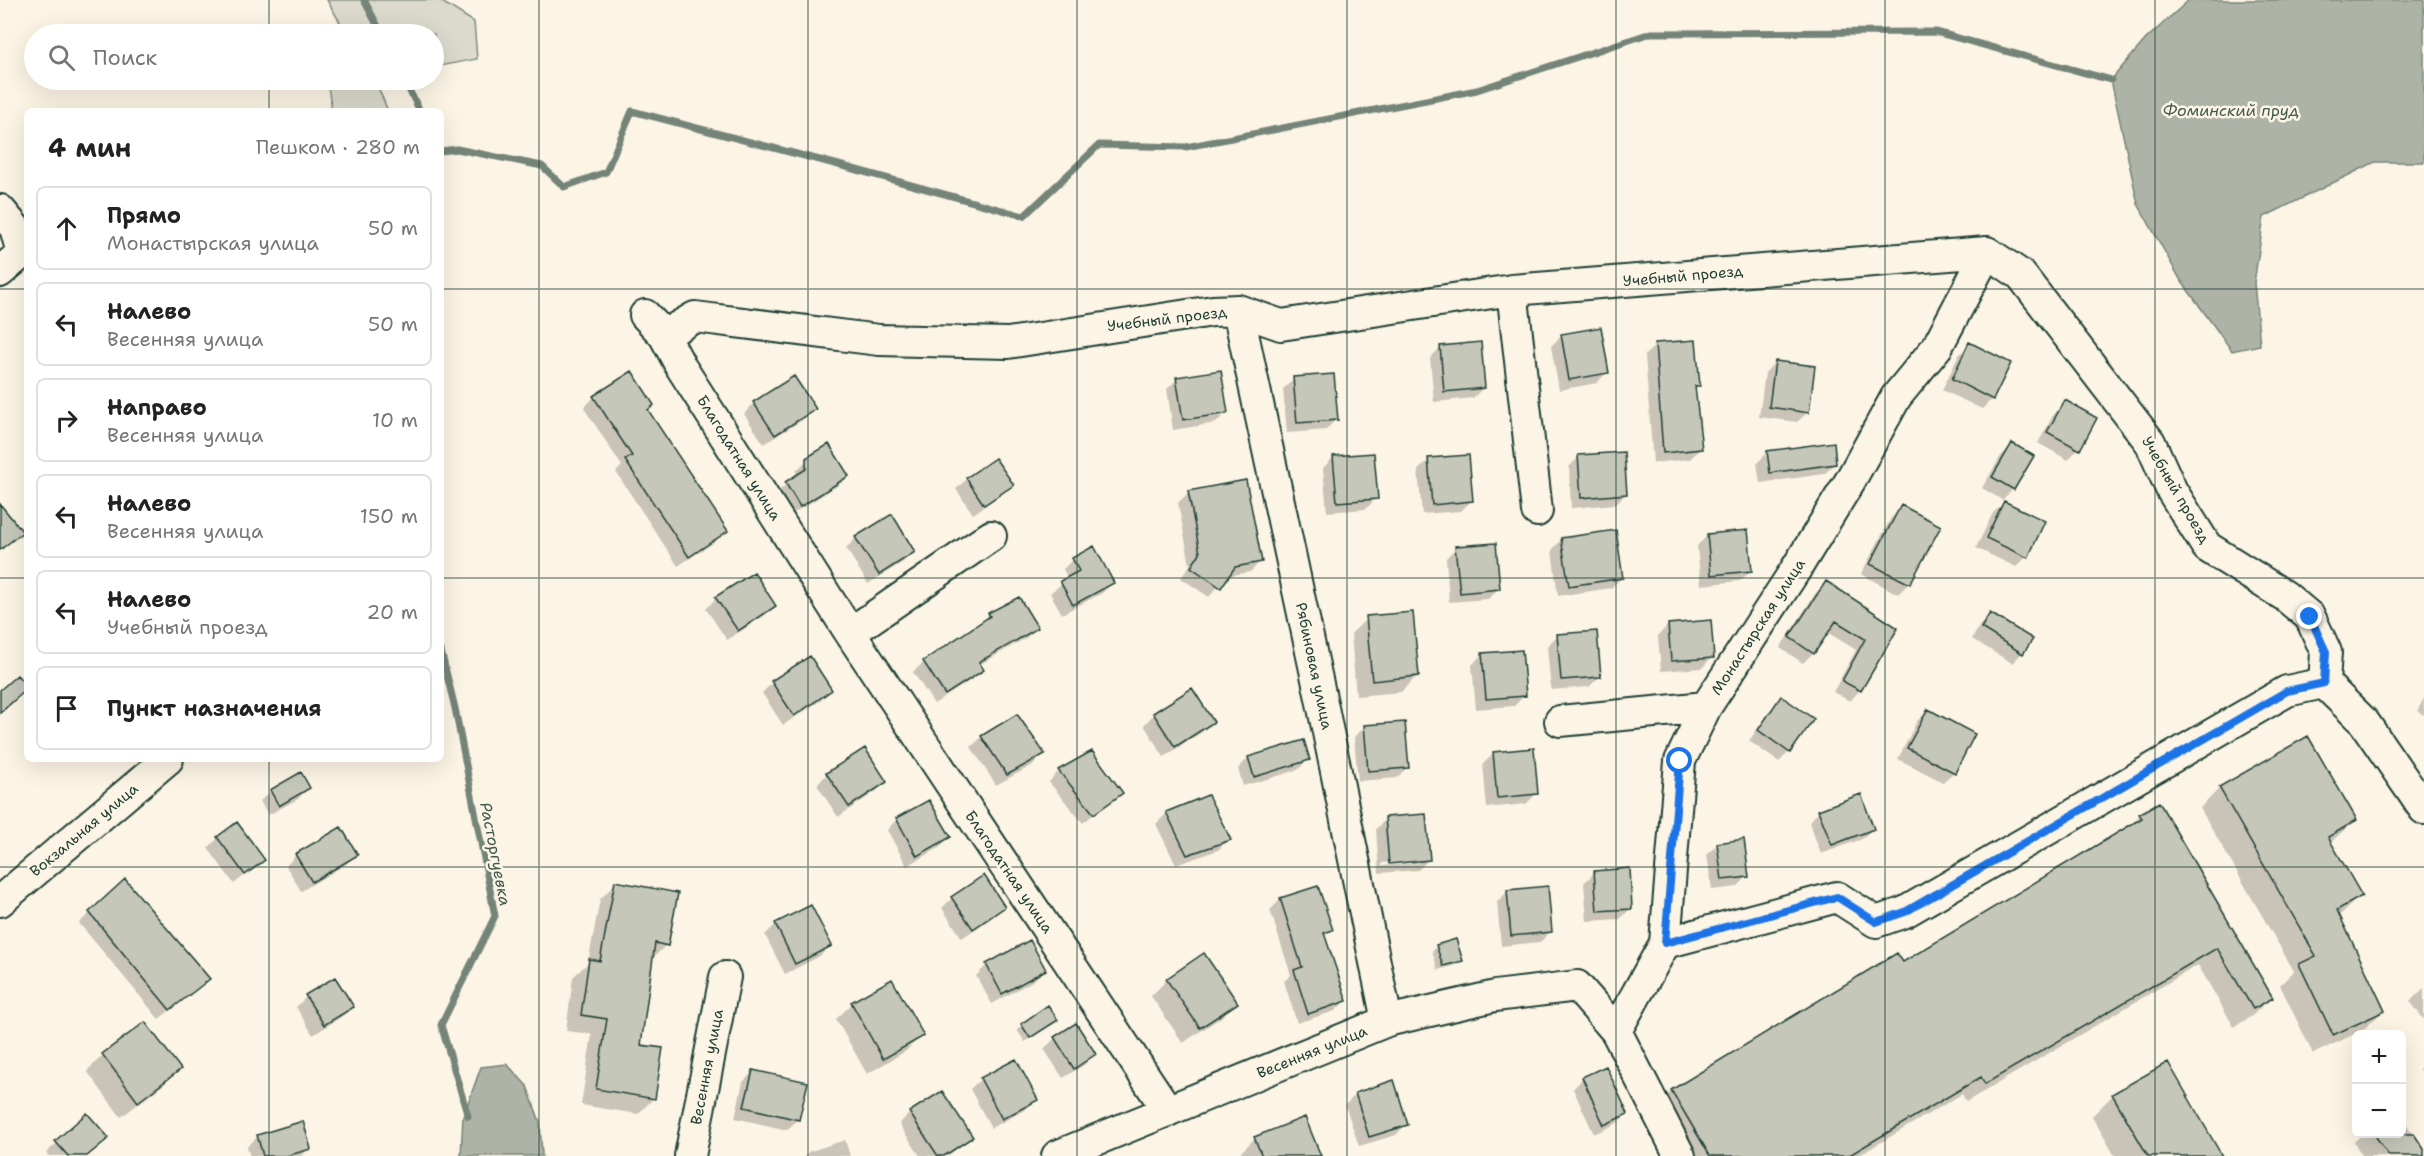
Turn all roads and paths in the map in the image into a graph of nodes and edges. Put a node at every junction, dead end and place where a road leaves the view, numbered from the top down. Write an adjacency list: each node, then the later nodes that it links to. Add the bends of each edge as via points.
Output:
1 (0, 210): 3 (street, via 15,228 22,253)
2 (1987, 252): 4 (street, Учебный проезд); 10 (street, Учебный проезд, via 2021,275 2150,442 2172,491 2207,547 2285,596 2310,617 2326,652); 11 (street, Монастырская улица, via 1937,347 1896,397 1850,481)
3 (0, 272)
4 (1512, 290): 5 (street, Учебный проезд, via 1281,325); 7 (street)
5 (1238, 310): 6 (street, Учебный проезд, via 1202,312 1008,343 879,340 695,317); 18 (street, Рябиновая улица)
6 (655, 325): 9 (street, Благодатная улица)
7 (1537, 511)
8 (991, 536): 9 (street)
9 (850, 633): 20 (street, Благодатная улица)
10 (2324, 683): 14 (street, via 2364,722); 16 (street, via 2287,691 1905,912 1876,922 1837,897)
11 (1706, 707): 12 (street); 16 (street, Монастырская улица, via 1680,761)
12 (1560, 721)
13 (164, 762): 15 (street, Вокзальная улица)
14 (2424, 808)
15 (0, 901)
16 (1665, 943): 19 (street, Монастырская улица)
17 (725, 977): 21 (street, Весенняя улица)
18 (1387, 1021): 19 (street, Весенняя улица, via 1495,996 1577,986); 20 (street, Весенняя улица)
19 (1616, 1031): 23 (street)
20 (1168, 1111): 22 (street, Весенняя улица)
21 (690, 1156)
22 (1057, 1156)
23 (1680, 1156)

